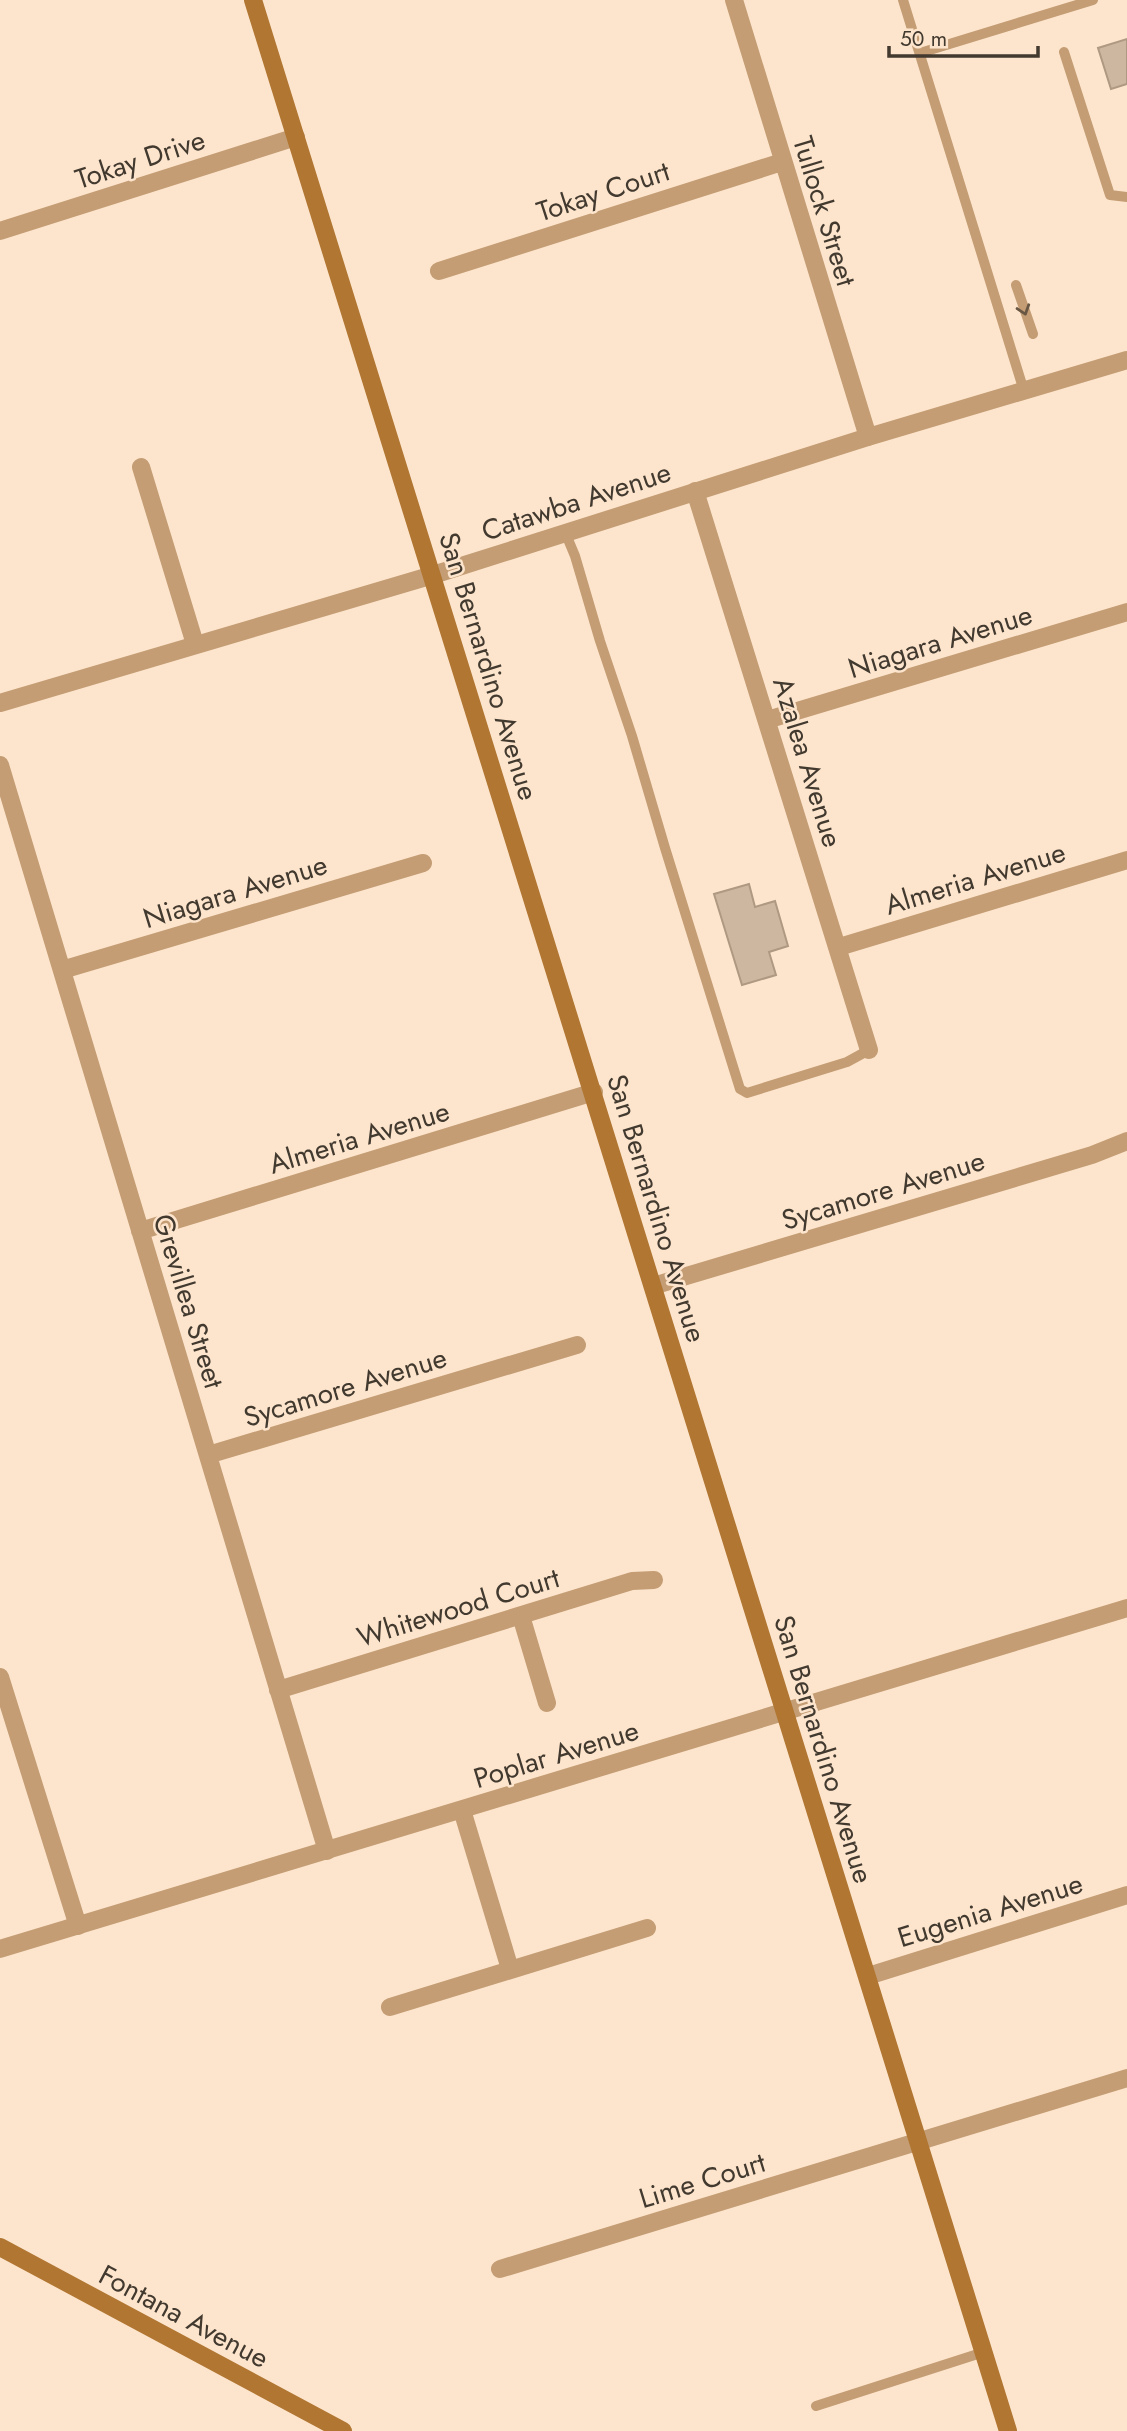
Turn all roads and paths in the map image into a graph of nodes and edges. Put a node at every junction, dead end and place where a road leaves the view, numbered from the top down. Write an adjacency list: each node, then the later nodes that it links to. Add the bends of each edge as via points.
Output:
1 (253, 0): 7 (main road, San Bernardino Avenue)
2 (734, 0): 8 (street, Tullock Street)
3 (903, 0): 6 (lane)
4 (1093, 0): 6 (lane)
5 (1064, 52): 9 (lane, via 1110,195)
6 (920, 53): 15 (lane)
7 (296, 137): 10 (street, Tokay Drive); 20 (main road, San Bernardino Avenue)
8 (782, 162): 11 (street, Tokay Court); 16 (street, Tullock Street)
9 (1127, 197)
10 (0, 231)
11 (439, 271)
12 (1016, 285): 13 (lane, one-way to 13)
13 (1033, 334)
14 (1127, 360): 15 (street, Catawba Avenue)
15 (1024, 391): 16 (street, Catawba Avenue)
16 (869, 437): 18 (street, Catawba Avenue)
17 (141, 467): 22 (street)
18 (695, 491): 19 (street, Catawba Avenue); 24 (street, Azalea Avenue)
19 (565, 532): 20 (street, Catawba Avenue); 30 (lane, via 740,1089 747,1093 847,1062)
20 (433, 575): 22 (street, Catawba Avenue); 31 (main road, San Bernardino Avenue)
21 (1127, 612): 24 (street, Niagara Avenue)
22 (195, 644): 23 (street, Catawba Avenue)
23 (0, 703)
24 (767, 720): 28 (street, Azalea Avenue)
25 (0, 765): 29 (street, Grevillea Street)
26 (1127, 860): 28 (street, Almeria Avenue)
27 (423, 863): 29 (street, Niagara Avenue)
28 (839, 947): 30 (street, Azalea Avenue)
29 (62, 970): 33 (street, Grevillea Street)
30 (869, 1050)
31 (594, 1093): 33 (street, Almeria Avenue); 34 (main road, San Bernardino Avenue)
32 (1127, 1141): 34 (street, Sycamore Avenue)
33 (140, 1231): 36 (street, Grevillea Street)
34 (653, 1286): 44 (main road, San Bernardino Avenue)
35 (577, 1345): 36 (street, Sycamore Avenue)
36 (208, 1455): 41 (street, Grevillea Street)
37 (654, 1580): 39 (street, Whitewood Court, via 632,1581)
38 (1127, 1608): 44 (street, Poplar Avenue)
39 (521, 1616): 41 (street, Whitewood Court); 43 (street)
40 (0, 1676): 42 (street)
41 (278, 1690): 46 (street, Grevillea Street)
42 (4, 1700): 48 (street)
43 (547, 1703)
44 (785, 1711): 45 (street, Poplar Avenue); 52 (main road, San Bernardino Avenue)
45 (462, 1810): 46 (street, Poplar Avenue); 51 (street)
46 (327, 1851): 48 (street, Poplar Avenue)
47 (1127, 1895): 52 (street, Eugenia Avenue)
48 (78, 1926): 50 (street, Poplar Avenue)
49 (647, 1928): 51 (street)
50 (0, 1949)
51 (510, 1969): 53 (street)
52 (868, 1976): 55 (main road, San Bernardino Avenue)
53 (390, 2007)
54 (1127, 2078): 55 (street, Lime Court)
55 (920, 2141): 57 (street, Lime Court); 58 (main road, San Bernardino Avenue)
56 (0, 2247): 60 (main road, Fontana Avenue)
57 (500, 2269)
58 (984, 2352): 59 (lane); 61 (main road, San Bernardino Avenue)
59 (816, 2406)
60 (343, 2431)
61 (1008, 2431)

